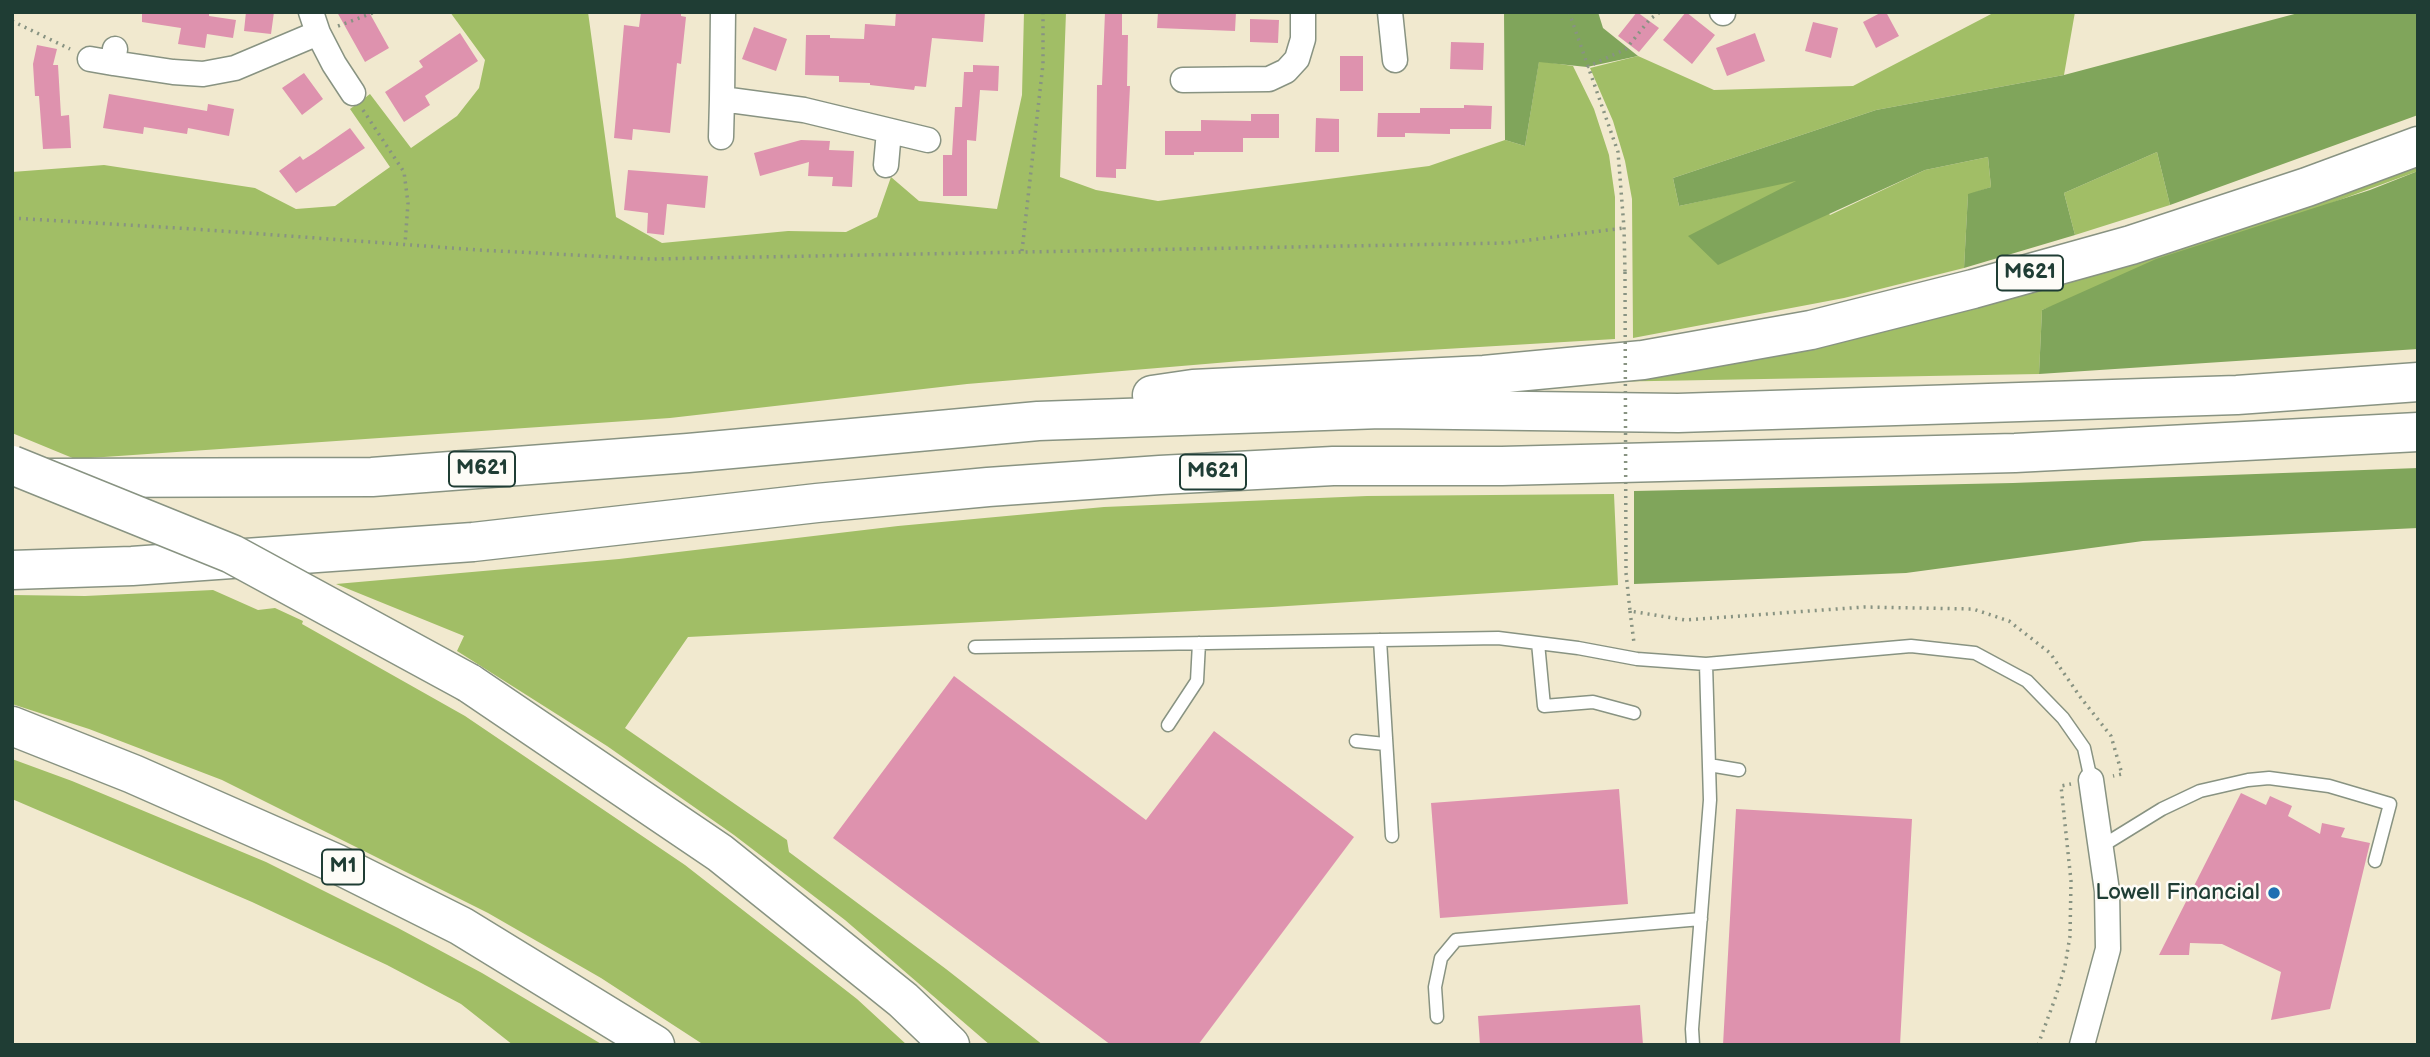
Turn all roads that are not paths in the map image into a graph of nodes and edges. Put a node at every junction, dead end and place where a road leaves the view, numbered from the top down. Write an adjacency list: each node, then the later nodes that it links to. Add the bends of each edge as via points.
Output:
1 (723, 12): 9 (street)
2 (1303, 12): 7 (street, via 1303,39 1297,59 1286,71 1269,79)
3 (1390, 12): 6 (street)
4 (315, 23): 5 (street, via 235,68 203,74); 8 (street)
5 (106, 57)
6 (1395, 60)
7 (1182, 80)
8 (353, 93)
9 (722, 99): 10 (street, via 804,110); 11 (street)
10 (889, 131): 12 (street); 14 (street)
11 (720, 137)
12 (928, 140)
13 (2418, 146): 16 (highway, M621, via 2131,246 1811,330 1643,360 1484,374 1193,389)
14 (886, 165)
15 (2418, 382): 16 (highway, M621, via 2237,395 1678,413 1381,409)
16 (950, 428): 19 (highway, M621, via 372,477)
17 (2418, 432): 20 (highway, M621, via 2015,453 1333,466 1160,475 817,503 473,542)
18 (12, 465): 40 (highway, bridge, via 232,554 469,683 720,853 903,1000)
19 (12, 478)
20 (12, 570)
21 (1380, 640): 22 (lane); 23 (lane, via 1497,638); 30 (lane)
22 (1199, 643): 24 (lane); 27 (lane, via 1197,681)
23 (1538, 643): 25 (lane, via 1637,659); 26 (lane, via 1544,706 1593,702)
24 (975, 647)
25 (1706, 664): 31 (lane); 33 (lane, via 1911,646 1975,653 2027,681 2063,718 2084,748)
26 (1634, 713)
27 (1168, 724)
28 (12, 726): 39 (highway, M1, via 133,774 461,926)
29 (1356, 741): 30 (lane)
30 (1385, 744): 34 (lane)
31 (1709, 765): 32 (lane); 37 (lane)
32 (1739, 770)
33 (2091, 780): 35 (street)
34 (1392, 836)
35 (2102, 846): 36 (lane, via 2200,791 2269,778 2329,786 2390,804); 42 (street, via 2108,949)
36 (2375, 861)
37 (1701, 919): 38 (lane, via 1456,940 1441,958 1435,987); 41 (lane)
38 (1437, 1017)
39 (655, 1045)
40 (950, 1045)
41 (1693, 1045)
42 (2082, 1045)

